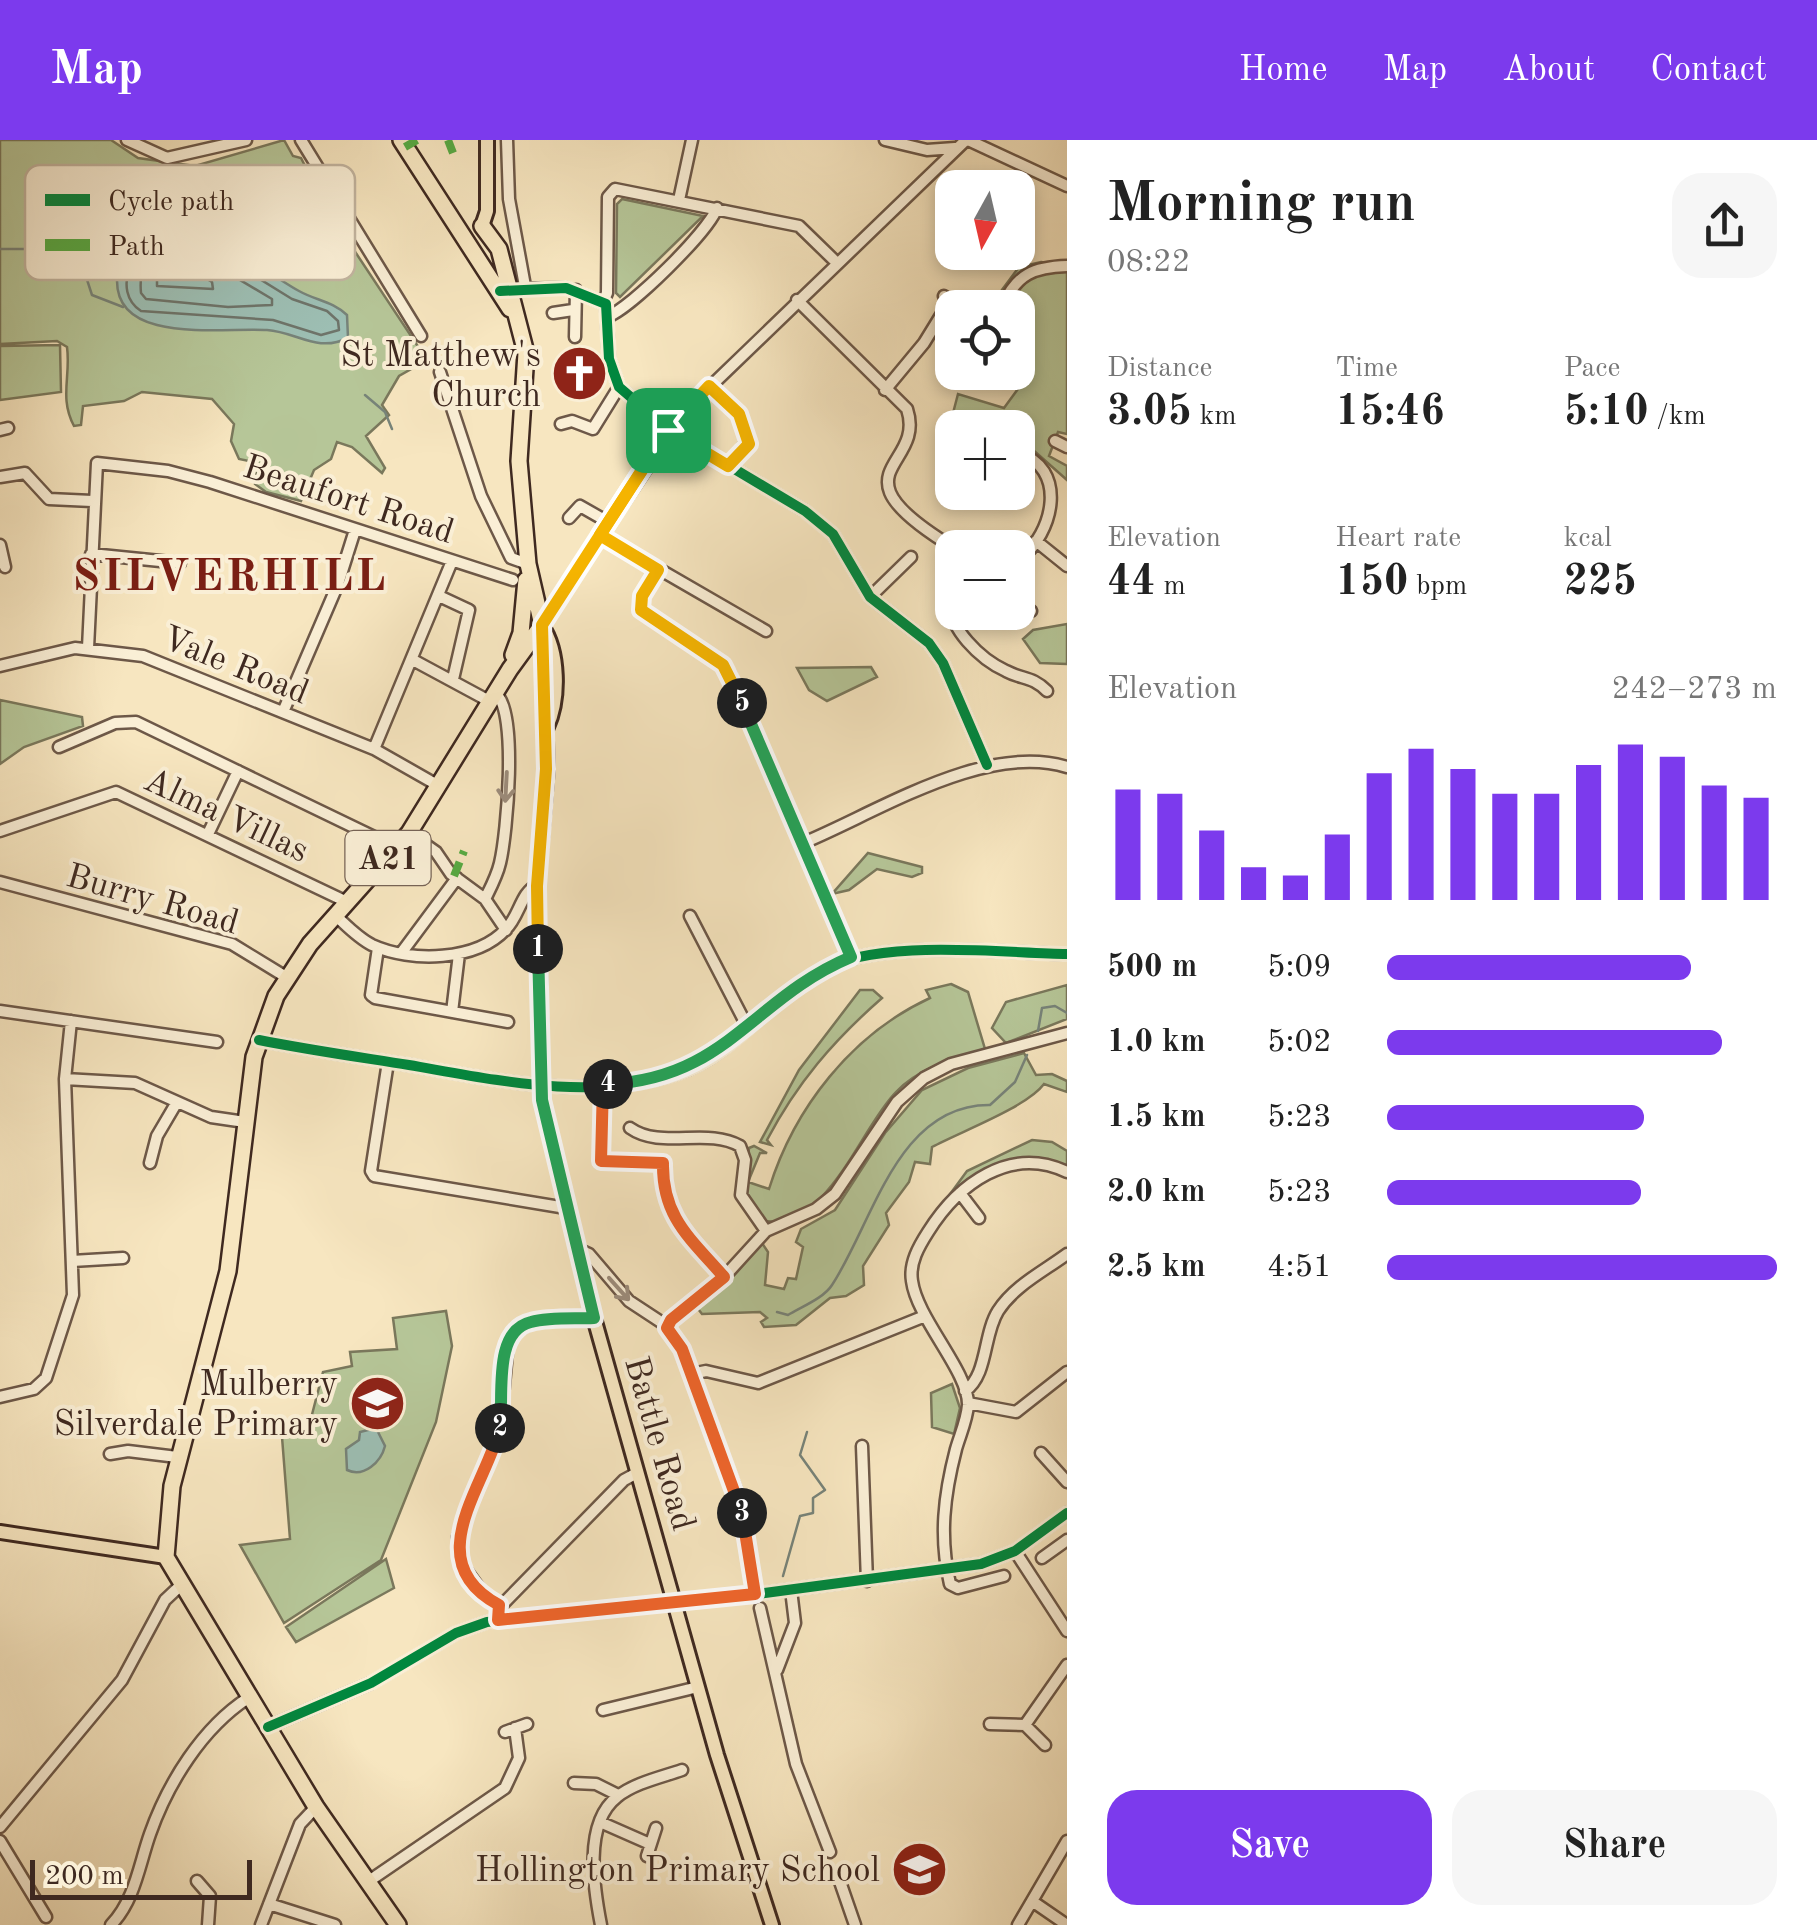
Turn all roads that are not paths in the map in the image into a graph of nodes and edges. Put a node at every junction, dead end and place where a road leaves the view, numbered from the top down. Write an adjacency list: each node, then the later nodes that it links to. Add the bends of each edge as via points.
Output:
1 (128, 140): 2 (street, via 168,158)
2 (246, 140)
3 (301, 140): 12 (street)
4 (401, 140): 16 (highway, A21)
5 (487, 140): 17 (main road)
6 (506, 140): 22 (street)
7 (692, 140): 14 (street)
8 (886, 140): 10 (street)
9 (963, 143): 10 (street); 11 (street); 13 (street)
10 (926, 150): 11 (street)
11 (940, 163): 20 (street)
12 (316, 165)
13 (1067, 186)
14 (678, 200): 15 (street); 26 (street, via 612,190)
15 (716, 208): 20 (street, via 799,226); 29 (street, via 672,260)
16 (453, 220): 17 (highway); 19 (highway, A21)
17 (482, 226): 19 (highway, via 473,238); 22 (highway, A21, via 496,239)
18 (355, 228): 31 (street)
19 (474, 252): 22 (highway, A21)
20 (836, 262): 25 (street)
21 (1067, 266): 24 (street, via 1024,274)
22 (512, 288): 23 (street); 59 (highway, A21, via 526,364 519,462)
23 (576, 290): 26 (street); 27 (street)
24 (1014, 290)
25 (797, 300): 34 (street); 36 (street)
26 (603, 302): 29 (street)
27 (573, 310): 28 (street); 32 (street)
28 (553, 313)
29 (607, 318): 35 (street)
30 (935, 328): 36 (street)
31 (421, 336)
32 (576, 337)
33 (440, 372): 59 (street, via 494,528 512,558)
34 (709, 386): 38 (street); 42 (street, via 739,414 749,438)
35 (619, 388): 37 (street, via 593,429); 38 (street)
36 (885, 390): 50 (street, via 911,420 887,471 889,493)
37 (561, 424)
38 (668, 430): 42 (street); 47 (street)
39 (1055, 441): 40 (street)
40 (1067, 447)
41 (1035, 460): 44 (street)
42 (728, 466): 65 (street, via 818,520 839,542)
43 (0, 477): 45 (street, via 24,473 49,499)
44 (1064, 492): 51 (street)
45 (92, 501): 48 (street, Beaufort Road, via 97,462 168,471); 53 (street)
46 (569, 518): 47 (street, via 580,506)
47 (608, 522): 49 (street)
48 (355, 530): 55 (street, Beaufort Road); 76 (street)
49 (600, 535): 60 (street); 64 (street)
50 (935, 536)
51 (1036, 541): 57 (street)
52 (0, 545): 58 (street)
53 (92, 554): 56 (street); 69 (street)
54 (911, 557): 65 (street)
55 (452, 561): 61 (street, Beaufort Road); 63 (street)
56 (180, 563)
57 (1067, 566)
58 (5, 568)
59 (529, 568): 62 (highway, A21); 72 (highway, A21)
60 (658, 570): 68 (street); 87 (street, via 641,610 730,674)
61 (512, 580)
62 (532, 591): 64 (street); 66 (highway, A21)
63 (439, 596): 70 (street); 73 (street, via 468,610)
64 (562, 596): 66 (street)
65 (870, 597): 79 (street, via 930,643 944,662)
66 (542, 625): 72 (highway, A21); 91 (main road, Battle Road, via 546,729)
67 (961, 630): 74 (street, via 1000,668 1032,676)
68 (766, 631)
69 (88, 648): 71 (street, Vale Road); 76 (street, Vale Road, via 159,661)
70 (413, 660): 73 (street); 78 (street)
71 (0, 666)
72 (510, 669): 75 (highway, A21)
73 (452, 680): 75 (street)
74 (1047, 691)
75 (493, 698): 82 (highway, A21); 92 (street, one-way to 92, via 507,714 508,752 501,860)
76 (283, 712): 78 (street, Vale Road)
77 (59, 747): 81 (street, via 128,721)
78 (374, 749): 82 (street, Vale Road)
79 (987, 765): 80 (street); 87 (street)
80 (1067, 767)
81 (238, 771): 86 (street); 88 (street)
82 (439, 786): 85 (highway, A21)
83 (81, 801): 84 (street, Burry Road); 86 (street, Alma Villas, via 116,792)
84 (0, 832)
85 (409, 832): 88 (highway, A21); 89 (street)
86 (208, 834): 93 (street, Alma Villas)
87 (803, 843): 101 (street)
88 (397, 848): 93 (highway, A21)
89 (457, 878): 92 (street); 98 (street)
90 (0, 882): 102 (street, Burry Road, via 232,944)
91 (537, 886): 96 (street); 114 (main road, Battle Road)
92 (484, 899): 96 (street)
93 (347, 902): 94 (highway, A21)
94 (335, 916): 97 (street); 102 (highway, A21)
95 (690, 916): 107 (street)
96 (506, 930): 99 (street, via 484,948)
97 (378, 948): 98 (street); 104 (street, via 371,995)
98 (402, 952): 99 (street)
99 (458, 954): 104 (street)
100 (1067, 954): 101 (street, via 889,951)
101 (851, 957): 107 (street, via 821,970)
102 (286, 977): 109 (highway, A21)
103 (0, 1011): 105 (street)
104 (452, 1012): 106 (street)
105 (71, 1021): 110 (street, via 214,1042); 112 (street)
106 (508, 1022)
107 (747, 1026): 113 (street, via 682,1072)
108 (1067, 1033): 123 (street, via 951,1064 924,1078 899,1100 835,1194)
109 (259, 1040): 111 (street); 116 (highway, A21)
110 (210, 1056)
111 (388, 1062): 114 (street); 121 (street, via 374,1176)
112 (65, 1079): 115 (street, via 135,1083); 127 (street)
113 (603, 1084): 114 (street); 128 (street, via 601,1161 663,1163 664,1201)
114 (540, 1086): 121 (main road, Battle Road)
115 (177, 1102): 116 (street); 118 (street)
116 (246, 1122): 139 (highway, A21, via 228,1271)
117 (630, 1128): 123 (street, via 645,1136 740,1146 741,1195)
118 (150, 1163)
119 (1067, 1172): 120 (street, via 1038,1163 1006,1165)
120 (960, 1193): 122 (street); 129 (street, via 932,1226 912,1266)
121 (566, 1208): 124 (main road, Battle Road)
122 (979, 1218)
123 (766, 1231): 128 (street)
124 (576, 1248): 130 (main road, Battle Road); 131 (street, one-way to 131, via 629,1301)
125 (1067, 1254): 135 (street, via 999,1310)
126 (123, 1258): 127 (street)
127 (72, 1261): 134 (street, via 71,1308 46,1378 34,1389)
128 (724, 1277): 131 (street)
129 (925, 1316): 133 (street, via 758,1383); 135 (street)
130 (594, 1318): 140 (main road, Battle Road); 155 (street, via 531,1322 508,1342 497,1439 458,1537 463,1566)
131 (667, 1326): 133 (street)
132 (1067, 1372): 135 (street, via 1016,1412)
133 (691, 1374): 153 (street, via 736,1490)
134 (0, 1397)
135 (966, 1397): 148 (street, via 943,1513)
136 (862, 1446): 150 (street)
137 (1041, 1453): 141 (street)
138 (110, 1454): 139 (street)
139 (177, 1457): 146 (highway, A21)
140 (638, 1473): 154 (main road, Battle Road); 155 (street)
141 (1067, 1482)
142 (1067, 1513): 145 (street)
143 (0, 1532): 146 (main road)
144 (1067, 1540): 147 (street)
145 (1015, 1552): 148 (street); 158 (street)
146 (166, 1557): 151 (highway)
147 (1042, 1558)
148 (947, 1570): 149 (street, via 958,1588); 150 (street)
149 (1004, 1576)
150 (867, 1581): 152 (street)
151 (181, 1585): 162 (highway); 173 (street, via 165,1600 122,1680)
152 (792, 1590): 153 (street); 160 (street, via 796,1622)
153 (755, 1594): 154 (street)
154 (675, 1603): 157 (street); 161 (main road, Battle Road)
155 (499, 1605): 157 (street)
156 (760, 1608): 160 (street)
157 (498, 1620): 166 (street, via 456,1633 371,1683)
158 (1067, 1630)
159 (1067, 1665): 165 (street)
160 (776, 1671): 178 (street, via 796,1764)
161 (698, 1687): 163 (street); 191 (main road, Battle Road)
162 (248, 1698): 166 (highway); 185 (street, via 198,1746 176,1778 125,1908)
163 (603, 1710)
164 (990, 1724): 165 (street)
165 (1025, 1725): 168 (street)
166 (268, 1727): 172 (highway)
167 (516, 1728): 181 (street, via 519,1758 505,1788)
168 (1045, 1746)
169 (682, 1770): 171 (street)
170 (574, 1783): 171 (street)
171 (618, 1795): 174 (street)
172 (316, 1807): 181 (highway); 183 (street, via 300,1824)
173 (2, 1821)
174 (600, 1822): 175 (street, via 648,1850); 190 (street)
175 (656, 1828)
176 (0, 1841): 184 (street)
177 (1067, 1841): 182 (street)
178 (830, 1852)
179 (837, 1873): 192 (street)
180 (197, 1881): 186 (street, via 210,1896)
181 (368, 1881): 189 (highway)
182 (1032, 1902): 193 (street); 194 (street)
183 (268, 1904): 187 (street); 188 (street)
184 (46, 1917)
185 (111, 1925)
186 (208, 1925)
187 (261, 1925)
188 (335, 1925)
189 (398, 1925)
190 (601, 1925)
191 (772, 1925)
192 (855, 1925)
193 (1018, 1925)
194 (1067, 1925)

